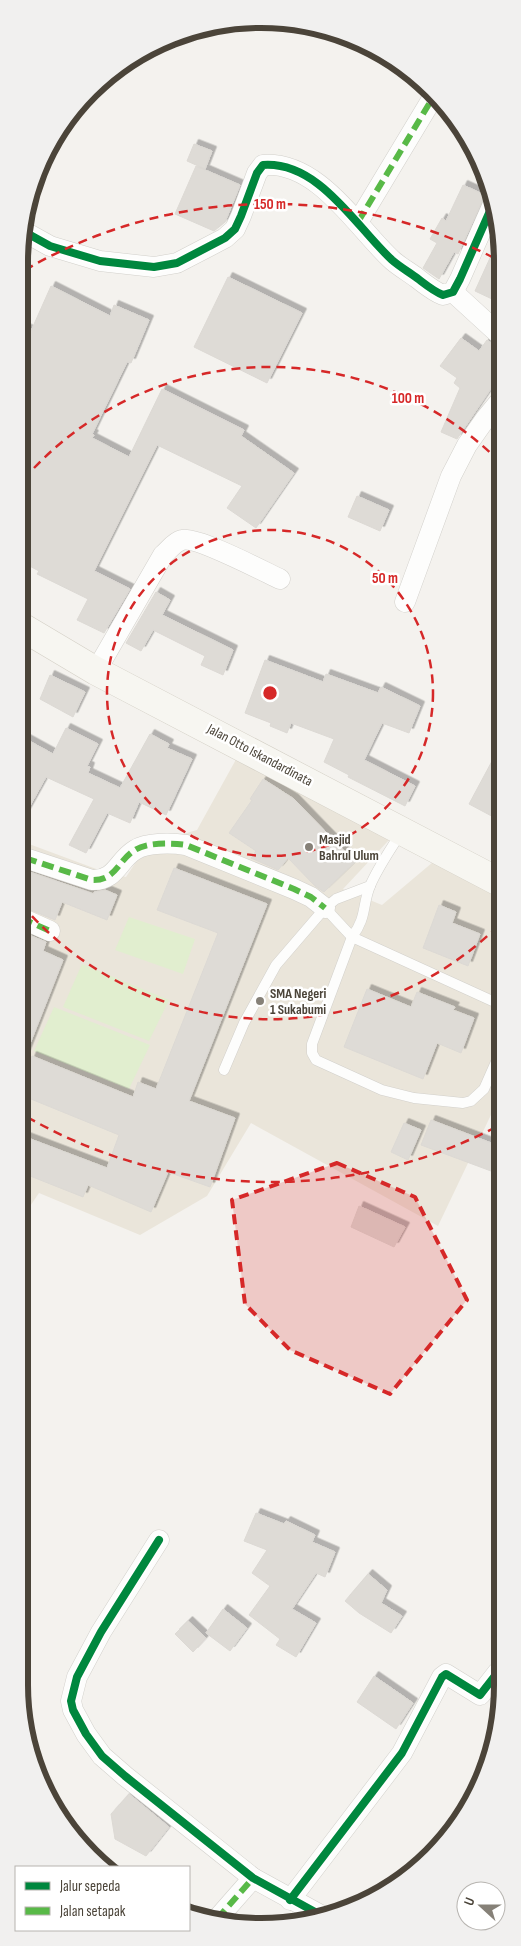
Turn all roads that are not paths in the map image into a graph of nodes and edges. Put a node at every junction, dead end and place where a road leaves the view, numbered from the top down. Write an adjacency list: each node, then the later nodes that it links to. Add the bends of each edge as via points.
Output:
1 (430, 101): 3 (street)
2 (489, 214): 5 (street)
3 (358, 222): 4 (street, via 319,184 297,172 271,165 263,166 257,173 235,229 225,238 177,263 154,267 100,262 50,246); 5 (street, via 392,260 431,289 443,294)
4 (29, 234)
5 (452, 292): 6 (street)
6 (494, 330)
7 (494, 408): 9 (street, via 467,446 451,476)
8 (280, 579): 11 (street, via 214,549 182,540 164,555)
9 (405, 602)
10 (28, 631): 11 (main road, Jalan Otto Iskandardinata)
11 (96, 671): 12 (main road, Jalan Otto Iskandardinata)
12 (402, 830): 14 (main road, Jalan Otto Iskandardinata); 15 (lane)
13 (28, 859): 16 (street, via 92,880 102,880 136,849 176,844 294,889)
14 (494, 879)
15 (370, 886): 16 (lane, via 336,899); 19 (lane, via 360,927)
16 (325, 908): 19 (lane); 22 (lane, via 276,965)
17 (28, 921): 18 (street)
18 (50, 931)
19 (352, 937): 20 (lane); 21 (lane, via 312,1044 316,1060 382,1090 414,1098 463,1103 484,1089)
20 (494, 1002)
21 (494, 1067)
22 (224, 1070)
23 (159, 1540): 25 (street, via 101,1632 77,1677 71,1701 73,1710 86,1734 114,1768)
24 (494, 1677): 26 (street, via 480,1695 446,1674 442,1677 402,1753)
25 (253, 1878): 26 (street); 28 (street)
26 (290, 1900): 27 (street)
27 (315, 1912)
28 (221, 1915)

